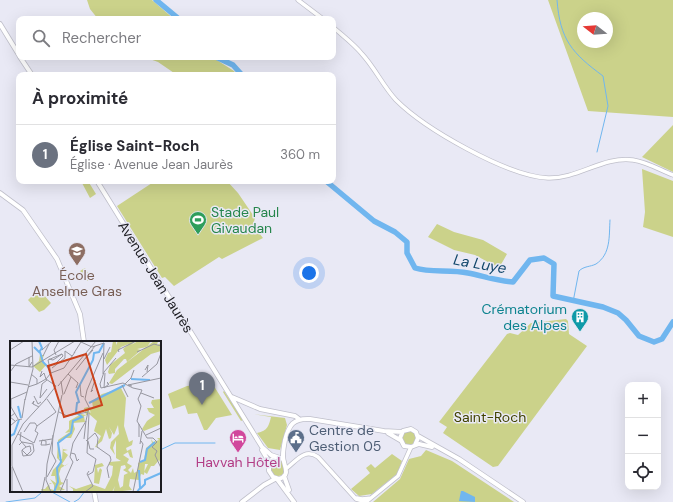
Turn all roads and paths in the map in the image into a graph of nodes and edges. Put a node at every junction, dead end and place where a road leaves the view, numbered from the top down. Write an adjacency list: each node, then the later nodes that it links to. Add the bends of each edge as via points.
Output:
1 (298, 0): 2 (street)
2 (319, 16)
3 (0, 24): 5 (main road)
4 (336, 30): 8 (street, via 362,54 391,94 408,111 441,134 489,159 525,174 543,178 562,178 601,164 630,160 646,163)
5 (16, 50)
6 (23, 60): 7 (main road)
7 (30, 72)
8 (673, 175)
9 (99, 184): 12 (main road, Avenue Jean Jaurès)
10 (0, 194): 11 (main road, via 19,207 59,262 80,314)
11 (84, 341)
12 (215, 372): 13 (main road, Avenue Jean Jaurès); 26 (main road, Avenue Jean Jaurès)
13 (232, 397): 14 (main road, via 260,409 295,416); 23 (main road, Avenue Jean Jaurès, via 262,447)
14 (298, 419): 15 (main road); 21 (main road, via 289,426)
15 (384, 431): 16 (main road); 18 (main road)
16 (402, 432): 17 (main road, via 410,429); 18 (main road)
17 (418, 436): 20 (main road); 22 (main road)
18 (400, 440): 19 (main road)
19 (404, 446): 20 (main road); 24 (street)
20 (413, 446): 22 (main road, via 423,445); 24 (street)
21 (284, 447): 23 (main road); 25 (main road)
22 (440, 449): 37 (main road)
23 (276, 457): 25 (main road); 26 (main road)
24 (406, 458): 27 (street, via 398,476 374,497 362,499 354,496 315,455 306,453)
25 (284, 460): 27 (street); 28 (main road)
26 (269, 462): 29 (main road)
27 (294, 462): 28 (street)
28 (287, 468): 30 (main road)
29 (270, 473): 31 (main road); 32 (main road)
30 (284, 476): 31 (main road); 36 (main road)
31 (276, 479): 32 (main road); 36 (main road)
32 (264, 484): 35 (main road)
33 (94, 492): 34 (main road)
34 (96, 502)
35 (242, 502)
36 (295, 502)
37 (523, 502)

